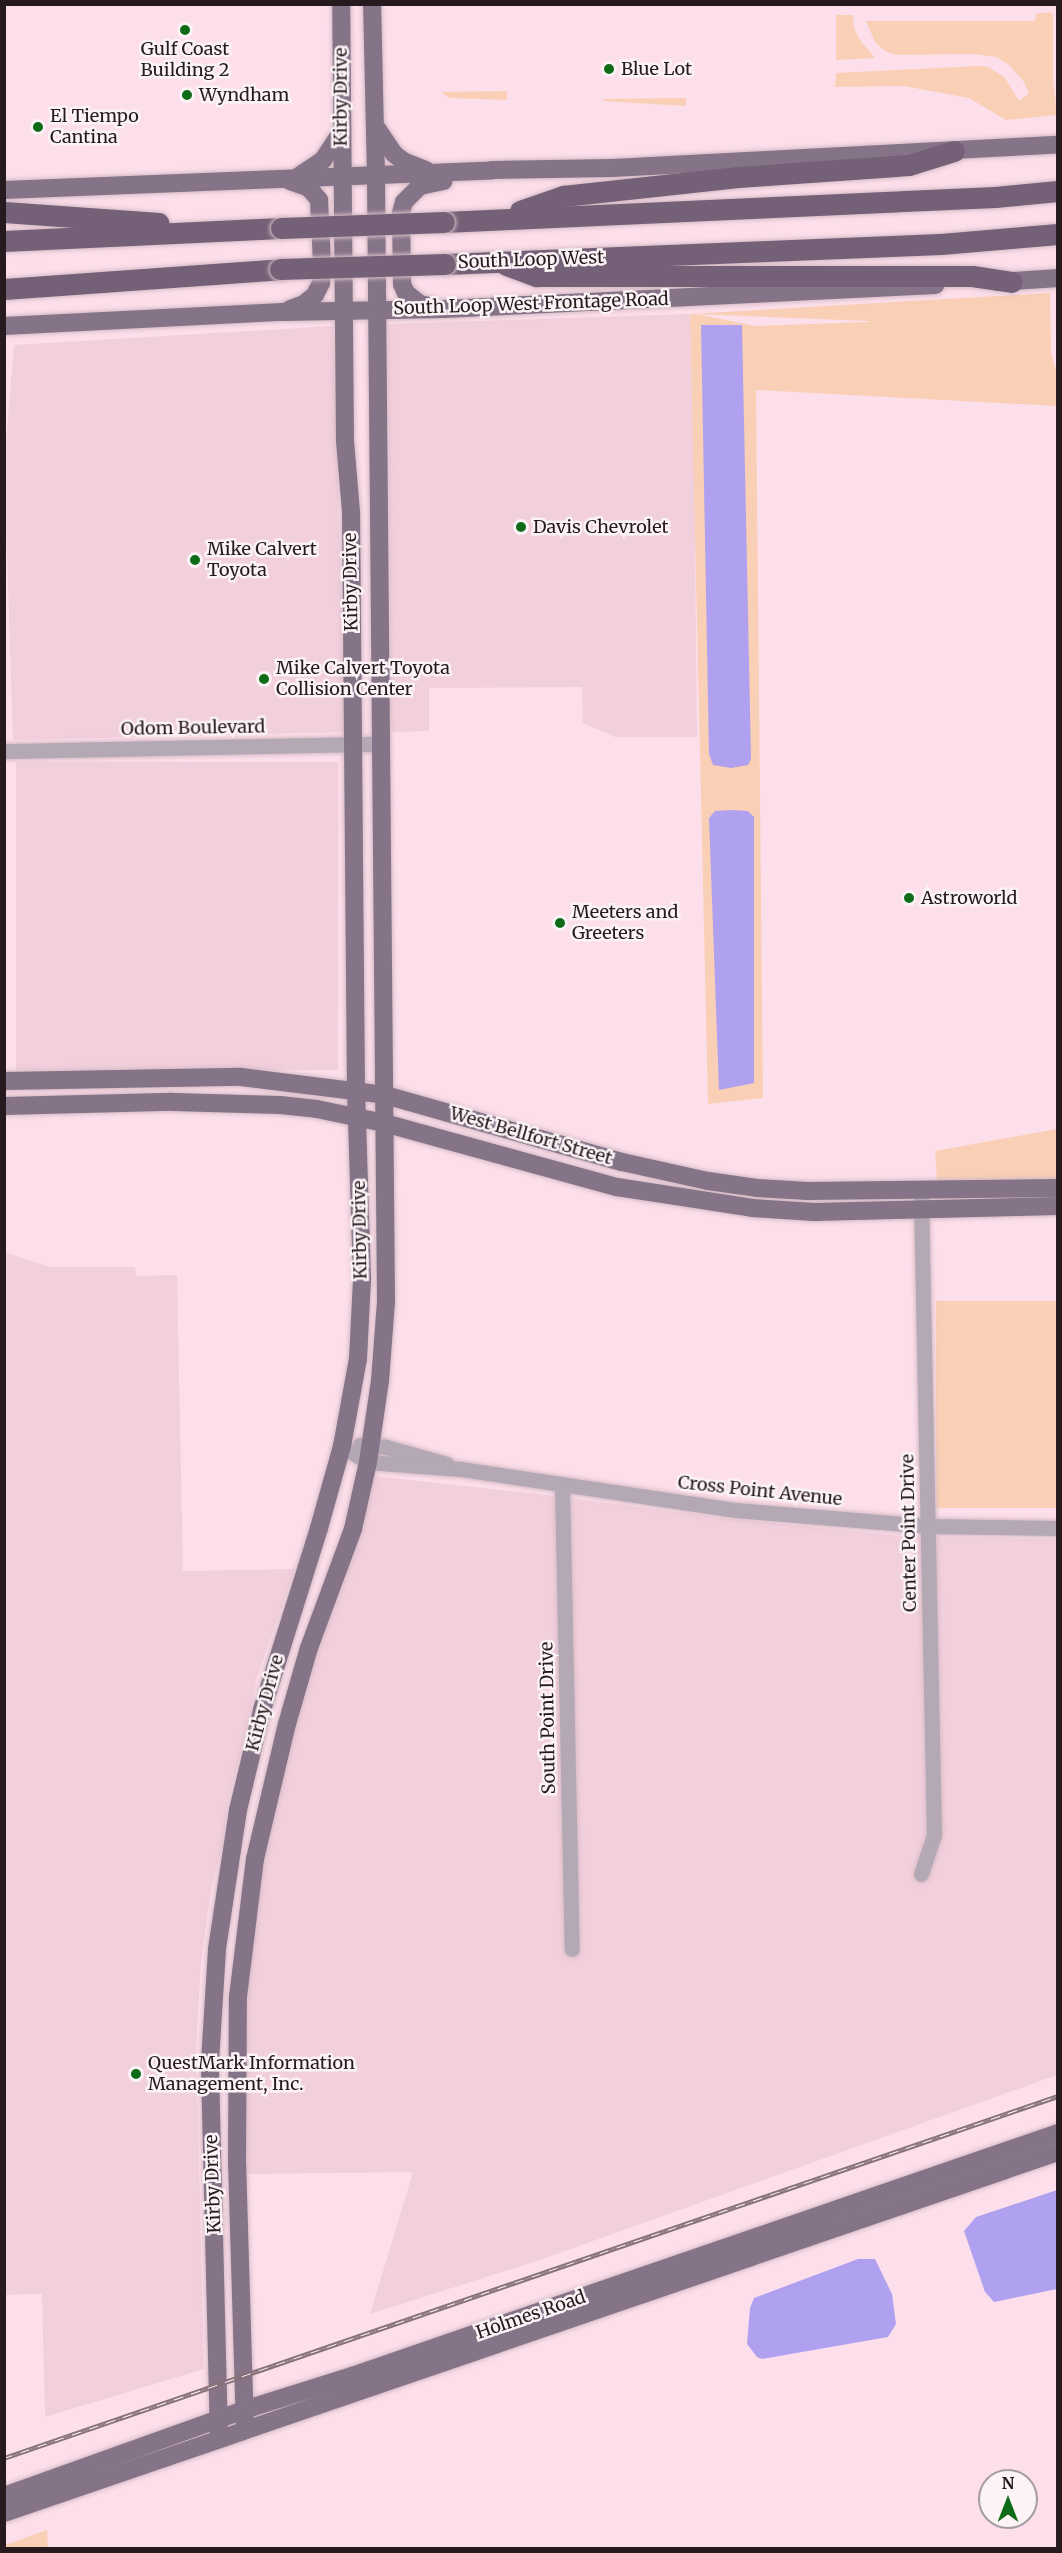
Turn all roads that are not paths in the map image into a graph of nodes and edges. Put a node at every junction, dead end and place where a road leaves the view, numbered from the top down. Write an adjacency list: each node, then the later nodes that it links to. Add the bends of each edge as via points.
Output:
1 (340, 4): 4 (main road, Kirby Drive)
2 (372, 4): 3 (main road, Kirby Drive)
3 (375, 126): 8 (main road, via 400,158); 9 (main road, Kirby Drive)
4 (341, 131): 10 (main road, Kirby Drive); 11 (main road, via 323,160)
5 (1058, 145): 6 (main road)
6 (954, 151): 7 (main road); 15 (highway, via 909,165 738,177 563,196)
7 (492, 170): 8 (main road); 23 (main road, via 420,186 404,202 402,285 420,304)
8 (433, 173): 9 (main road)
9 (376, 176): 10 (main road); 24 (main road, Kirby Drive)
10 (341, 177): 11 (main road); 25 (main road, Kirby Drive)
11 (290, 179): 12 (main road); 26 (main road, via 309,188 319,201 321,283 304,304)
12 (4, 190)
13 (1058, 191): 15 (highway, via 983,198)
14 (4, 212): 16 (highway)
15 (497, 218): 16 (highway, bridge)
16 (258, 230): 18 (highway)
17 (1058, 234): 19 (highway, South Loop West, via 940,244)
18 (4, 241)
19 (494, 261): 21 (highway, via 537,276 972,276); 22 (highway, South Loop West, bridge, via 280,269)
20 (1058, 278): 21 (main road, South Loop West Frontage Road)
21 (1012, 282): 23 (main road, South Loop West Frontage Road)
22 (4, 289)
23 (444, 309): 24 (main road, South Loop West Frontage Road)
24 (377, 310): 25 (main road, South Loop West Frontage Road); 28 (main road, Kirby Drive)
25 (344, 311): 26 (main road, South Loop West Frontage Road); 29 (main road, Kirby Drive, via 345,440)
26 (283, 312): 27 (main road, South Loop West Frontage Road)
27 (4, 326)
28 (380, 511): 29 (main road); 30 (main road, Kirby Drive)
29 (351, 512): 31 (main road, Kirby Drive)
30 (382, 744): 31 (street, Odom Boulevard); 36 (main road, Kirby Drive)
31 (353, 745): 32 (street, Odom Boulevard); 35 (main road, Kirby Drive)
32 (4, 751)
33 (176, 1076): 34 (main road, West Bellfort Street); 35 (main road, West Bellfort Street, via 241,1077); 37 (main road)
34 (4, 1081)
35 (356, 1091): 36 (main road, West Bellfort Street); 39 (main road, Kirby Drive)
36 (385, 1095): 40 (main road, Kirby Drive); 42 (main road, West Bellfort Street)
37 (173, 1102): 38 (main road, West Bellfort Street); 39 (main road, West Bellfort Street, via 280,1105)
38 (4, 1106)
39 (358, 1117): 40 (main road, West Bellfort Street); 49 (main road, Kirby Drive, via 362,1279 358,1359)
40 (384, 1123): 41 (main road, West Bellfort Street); 43 (main road, Kirby Drive)
41 (429, 1135): 43 (main road, via 406,1137 398,1142 390,1150); 44 (main road, West Bellfort Street)
42 (621, 1162): 44 (main road); 46 (main road, West Bellfort Street, via 757,1188)
43 (385, 1166): 50 (main road, Kirby Drive, via 386,1302)
44 (617, 1187): 48 (main road, West Bellfort Street, via 752,1208 814,1212)
45 (1058, 1188): 46 (main road, West Bellfort Street)
46 (921, 1190): 48 (street, Center Point Drive)
47 (1058, 1206): 48 (main road, West Bellfort Street)
48 (921, 1209): 52 (street, Center Point Drive)
49 (342, 1446): 50 (street, Cross Point Avenue); 54 (main road, Kirby Drive)
50 (369, 1453): 51 (street, Cross Point Avenue); 55 (main road, Kirby Drive, via 353,1528)
51 (562, 1485): 52 (street, Cross Point Avenue, via 735,1510); 60 (street, South Point Drive)
52 (928, 1526): 53 (street, Cross Point Avenue); 58 (street, Center Point Drive, via 934,1835)
53 (1058, 1528)
54 (283, 1640): 55 (main road); 56 (main road, Kirby Drive, via 261,1710)
55 (309, 1648): 57 (main road, Kirby Drive)
56 (238, 1810): 57 (main road); 59 (main road, Kirby Drive)
57 (265, 1815): 61 (main road, Kirby Drive, via 255,1859)
58 (921, 1874)
59 (217, 1949): 61 (main road); 64 (main road, Kirby Drive, via 210,2061)
60 (572, 1949)
61 (244, 1952): 65 (main road, Kirby Drive, via 238,1997)
62 (1058, 2133): 66 (main road, Holmes Road)
63 (1058, 2152): 66 (main road, Holmes Road)
64 (212, 2164): 65 (main road); 70 (main road, Kirby Drive)
65 (237, 2164): 69 (main road, Kirby Drive)
66 (902, 2197): 67 (main road, Holmes Road); 68 (main road, Holmes Road)
67 (483, 2331): 68 (main road); 69 (main road, Holmes Road)
68 (490, 2348): 71 (main road, Holmes Road)
69 (244, 2409): 70 (main road, Holmes Road); 71 (main road, Kirby Drive)
70 (218, 2419): 72 (main road, Kirby Drive); 73 (main road, Holmes Road)
71 (245, 2430): 72 (main road, Holmes Road)
72 (219, 2438): 74 (main road, Holmes Road)
73 (4, 2496)
74 (4, 2513)

